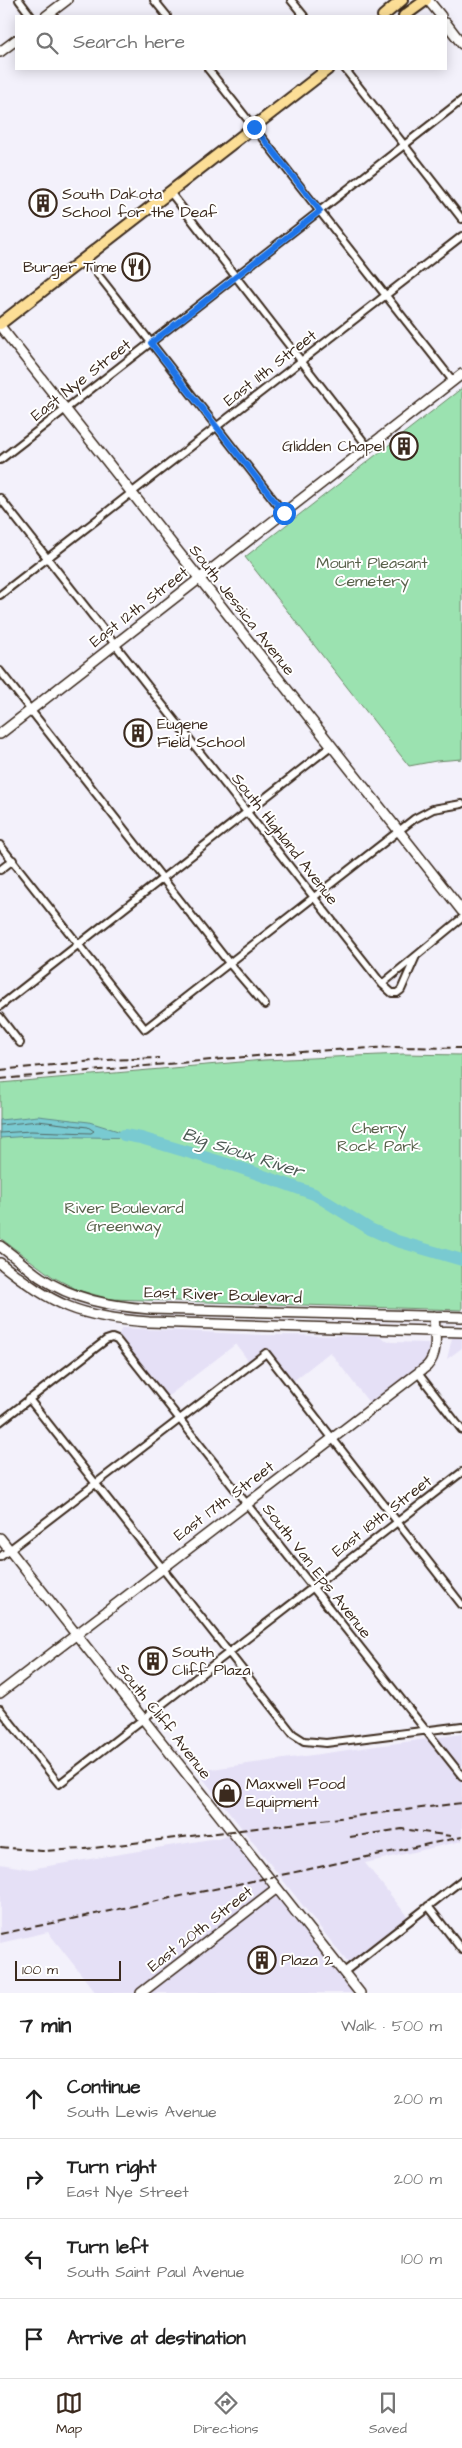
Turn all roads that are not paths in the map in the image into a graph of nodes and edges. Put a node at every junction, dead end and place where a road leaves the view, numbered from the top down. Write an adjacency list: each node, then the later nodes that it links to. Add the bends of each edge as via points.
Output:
1 (19, 0): 7 (street)
2 (66, 0): 8 (street)
3 (154, 0): 9 (street)
4 (402, 0): 11 (main road)
5 (427, 0): 12 (main road); 13 (street)
6 (293, 2): 10 (street)
7 (30, 15)
8 (47, 15)
9 (166, 15)
10 (303, 15)
11 (384, 15)
12 (405, 15)
13 (440, 15)
14 (447, 24): 16 (street)
15 (15, 41): 17 (street)
16 (462, 44)
17 (0, 52)
18 (327, 70): 22 (main road)
19 (346, 70): 23 (street)
20 (210, 71): 22 (street)
21 (462, 100): 23 (street, East Nye Street)
22 (254, 127): 24 (main road); 25 (street)
23 (404, 145): 25 (street, East Nye Street); 26 (street)
24 (170, 192): 28 (main road); 29 (street)
25 (320, 211): 29 (street, East Nye Street); 30 (street)
26 (462, 219)
27 (462, 236): 30 (street, East 11th Street)
28 (85, 258): 31 (main road); 32 (street)
29 (236, 278): 32 (street, East Nye Street); 33 (street)
30 (386, 296): 33 (street, East 11th Street); 35 (street)
31 (0, 325): 36 (street, South Jessica Avenue)
32 (151, 343): 36 (street, East Nye Street); 37 (street)
33 (302, 362): 37 (street, East 11th Street); 38 (street)
34 (462, 374): 35 (street, East 12th Street)
35 (453, 381): 38 (street, East 12th Street)
36 (66, 409): 39 (street, East Nye Street); 40 (street, South Jessica Avenue)
37 (216, 427): 40 (street, East 11th Street); 42 (street)
38 (368, 447): 42 (street, East 12th Street)
39 (0, 460)
40 (132, 493): 43 (street, East 11th Street); 44 (street, South Jessica Avenue)
41 (0, 498): 43 (street, South Highland Avenue)
42 (284, 513): 44 (street, East 12th Street)
43 (47, 559): 45 (street, East 11th Street); 46 (street, South Highland Avenue)
44 (198, 579): 46 (street, East 12th Street); 50 (street, South Jessica Avenue)
45 (0, 595)
46 (115, 645): 48 (street, East 12th Street); 52 (street, South Highland Avenue)
47 (0, 672): 48 (street)
48 (31, 710): 49 (street, East 12th Street); 57 (street)
49 (0, 734)
50 (331, 746): 52 (street); 53 (street, South Jessica Avenue)
51 (462, 804): 53 (street, via 432,809)
52 (247, 812): 57 (street); 58 (street, South Highland Avenue)
53 (398, 831): 58 (street); 59 (street, South Jessica Avenue)
54 (0, 845): 55 (street)
55 (13, 860): 56 (street); 61 (street)
56 (0, 870)
57 (163, 879): 61 (street); 63 (street)
58 (313, 896): 63 (street); 64 (street, South Highland Avenue)
59 (462, 911)
60 (462, 918): 62 (street)
61 (79, 945): 63 (street, via 145,1029); 66 (street)
62 (416, 956): 64 (street); 64 (street, via 401,990 392,993)
63 (229, 963): 65 (street)
64 (382, 984)
65 (265, 1005)
66 (0, 1006)
67 (0, 1018): 68 (street)
68 (20, 1043)
69 (0, 1246): 71 (street, East River Boulevard, via 51,1284 80,1298 108,1305 150,1309)
70 (0, 1263): 73 (street, East River Boulevard, via 52,1300 82,1313 106,1318)
71 (434, 1316): 72 (street, East River Boulevard); 73 (street, East 17th Street)
72 (462, 1317)
73 (435, 1332): 74 (street, East River Boulevard); 75 (street, East 17th Street, via 434,1356)
74 (462, 1332)
75 (418, 1373): 79 (street); 80 (street, East 17th Street)
76 (29, 1399): 77 (street, South Van Eps Avenue, via 112,1338 123,1345); 78 (street); 82 (street)
77 (181, 1419): 80 (street, via 266,1353); 82 (street); 83 (street, South Van Eps Avenue)
78 (0, 1422)
79 (462, 1430)
80 (332, 1439): 83 (street, East 17th Street); 84 (street)
81 (462, 1472): 84 (street, East 18th Street)
82 (96, 1484): 86 (street); 88 (street)
83 (246, 1503): 88 (street, East 17th Street); 89 (street, South Van Eps Avenue)
84 (396, 1523): 89 (street, East 18th Street); 90 (street)
85 (0, 1538): 86 (street, South Cliff Avenue)
86 (10, 1550): 87 (street); 91 (street, South Cliff Avenue)
87 (0, 1557)
88 (162, 1568): 91 (street, East 17th Street); 92 (street)
89 (313, 1587): 92 (street, East 18th Street); 97 (street, South Van Eps Avenue)
90 (462, 1605)
91 (76, 1634): 93 (street, East 17th Street); 95 (street, South Cliff Avenue)
92 (227, 1652): 95 (street, East 18th Street); 97 (street, via 283,1724 304,1740 334,1743)
93 (0, 1693)
94 (0, 1709): 95 (street, East 18th Street, via 58,1784)
95 (142, 1718): 100 (street, South Cliff Avenue)
96 (462, 1726): 97 (street)
97 (427, 1731): 98 (street, South Van Eps Avenue)
98 (462, 1776)
99 (462, 1880): 101 (street)
100 (277, 1888): 103 (street, South Cliff Avenue); 104 (street, East 20th Street)
101 (428, 1906): 102 (street); 103 (street)
102 (462, 1950)
103 (344, 1972): 105 (street, South Cliff Avenue)
104 (141, 1993)
105 (360, 1993)

